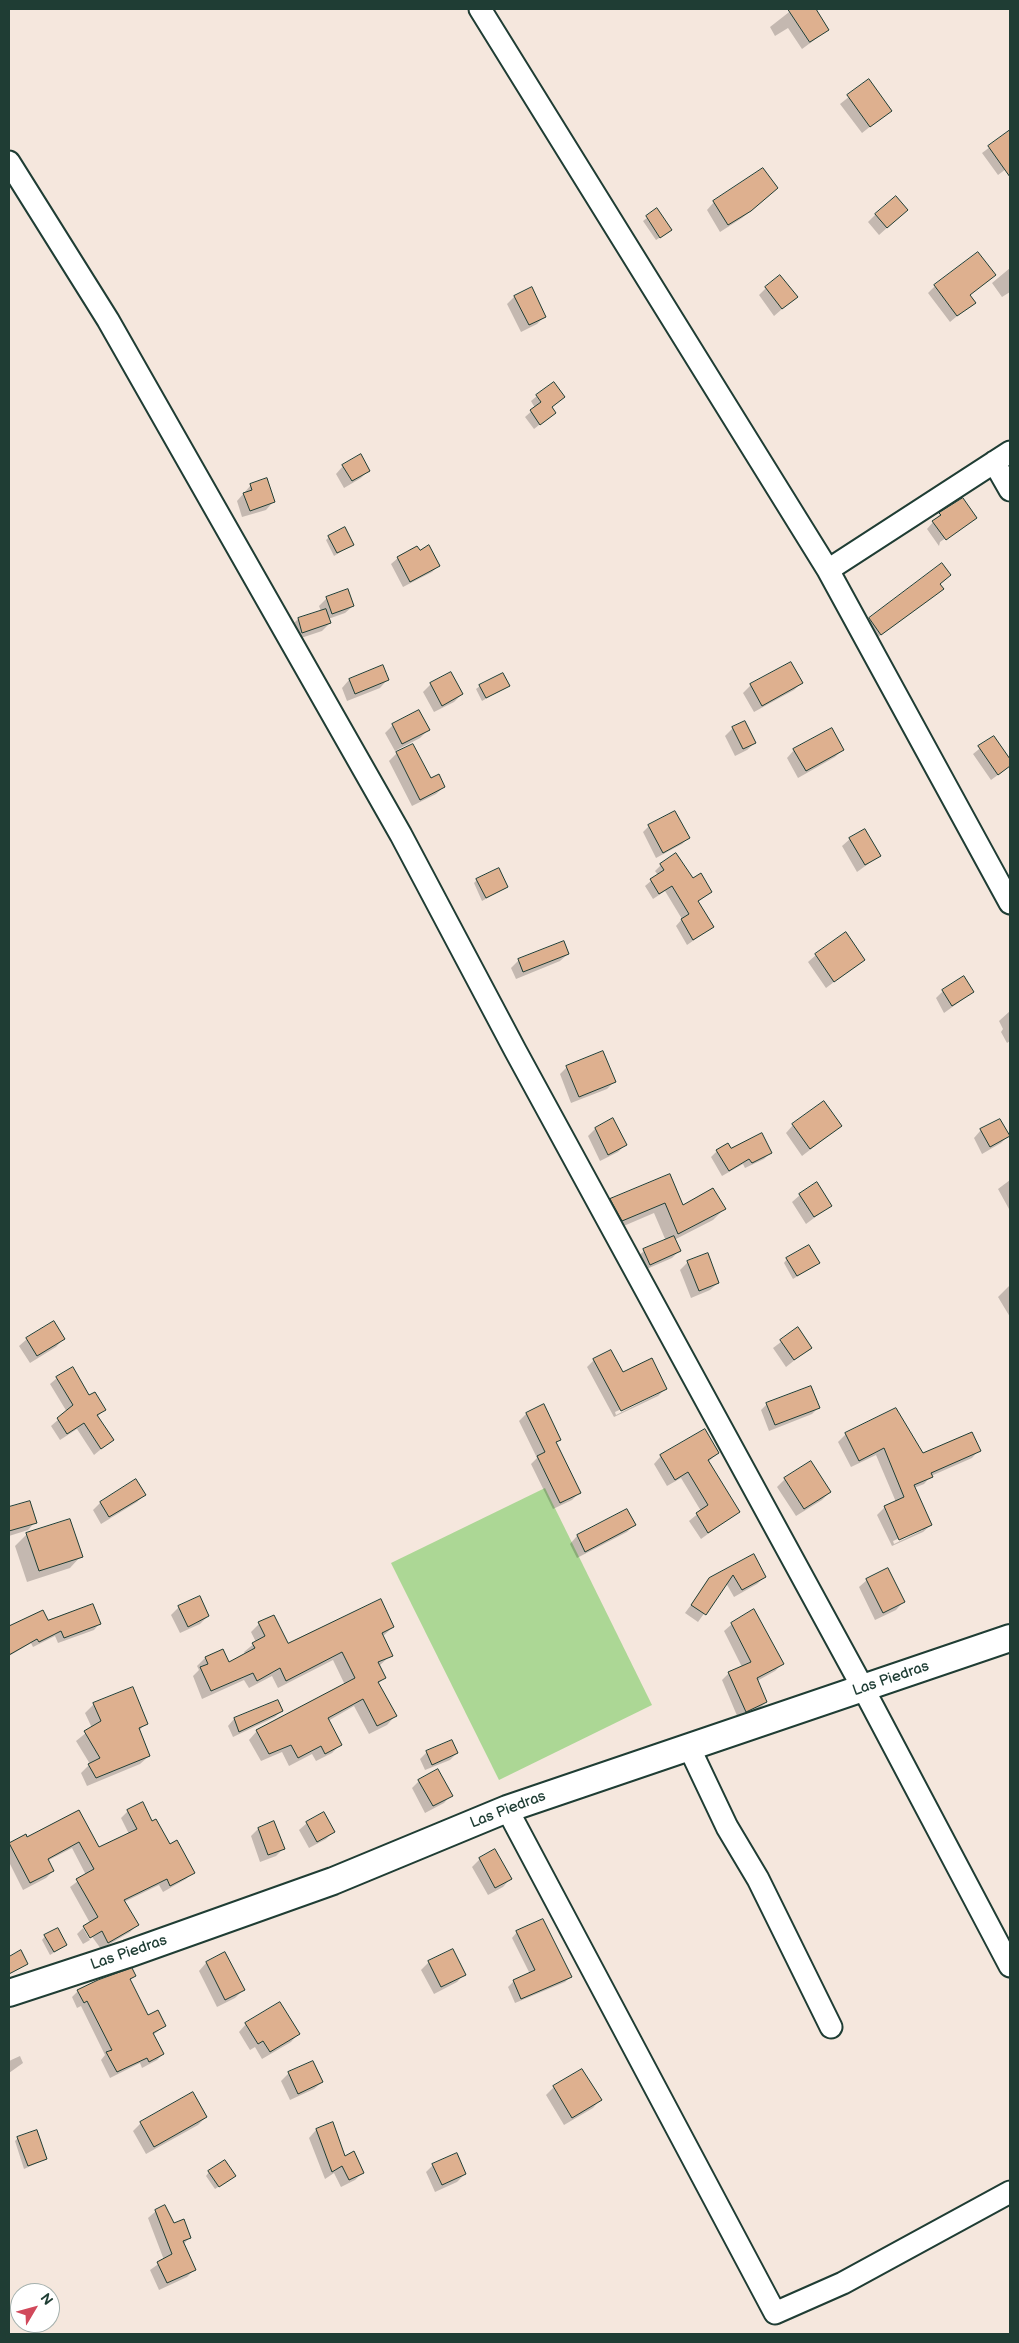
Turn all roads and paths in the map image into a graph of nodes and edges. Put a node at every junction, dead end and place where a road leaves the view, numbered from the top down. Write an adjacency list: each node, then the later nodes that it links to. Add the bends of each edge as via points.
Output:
1 (480, 9): 5 (street)
2 (9, 162): 8 (street, via 108,320 401,835)
3 (1002, 457): 4 (street); 5 (street)
4 (1010, 490)
5 (828, 570): 6 (street)
6 (1010, 903)
7 (1010, 1638): 8 (street, Las Piedras)
8 (863, 1688): 9 (street, Las Piedras); 11 (street)
9 (689, 1747): 10 (street, Las Piedras); 13 (street)
10 (507, 1809): 12 (street, Las Piedras, via 333,1881); 14 (street, via 775,2313 843,2283)
11 (1010, 1966)
12 (9, 1993)
13 (831, 2027)
14 (1010, 2192)

